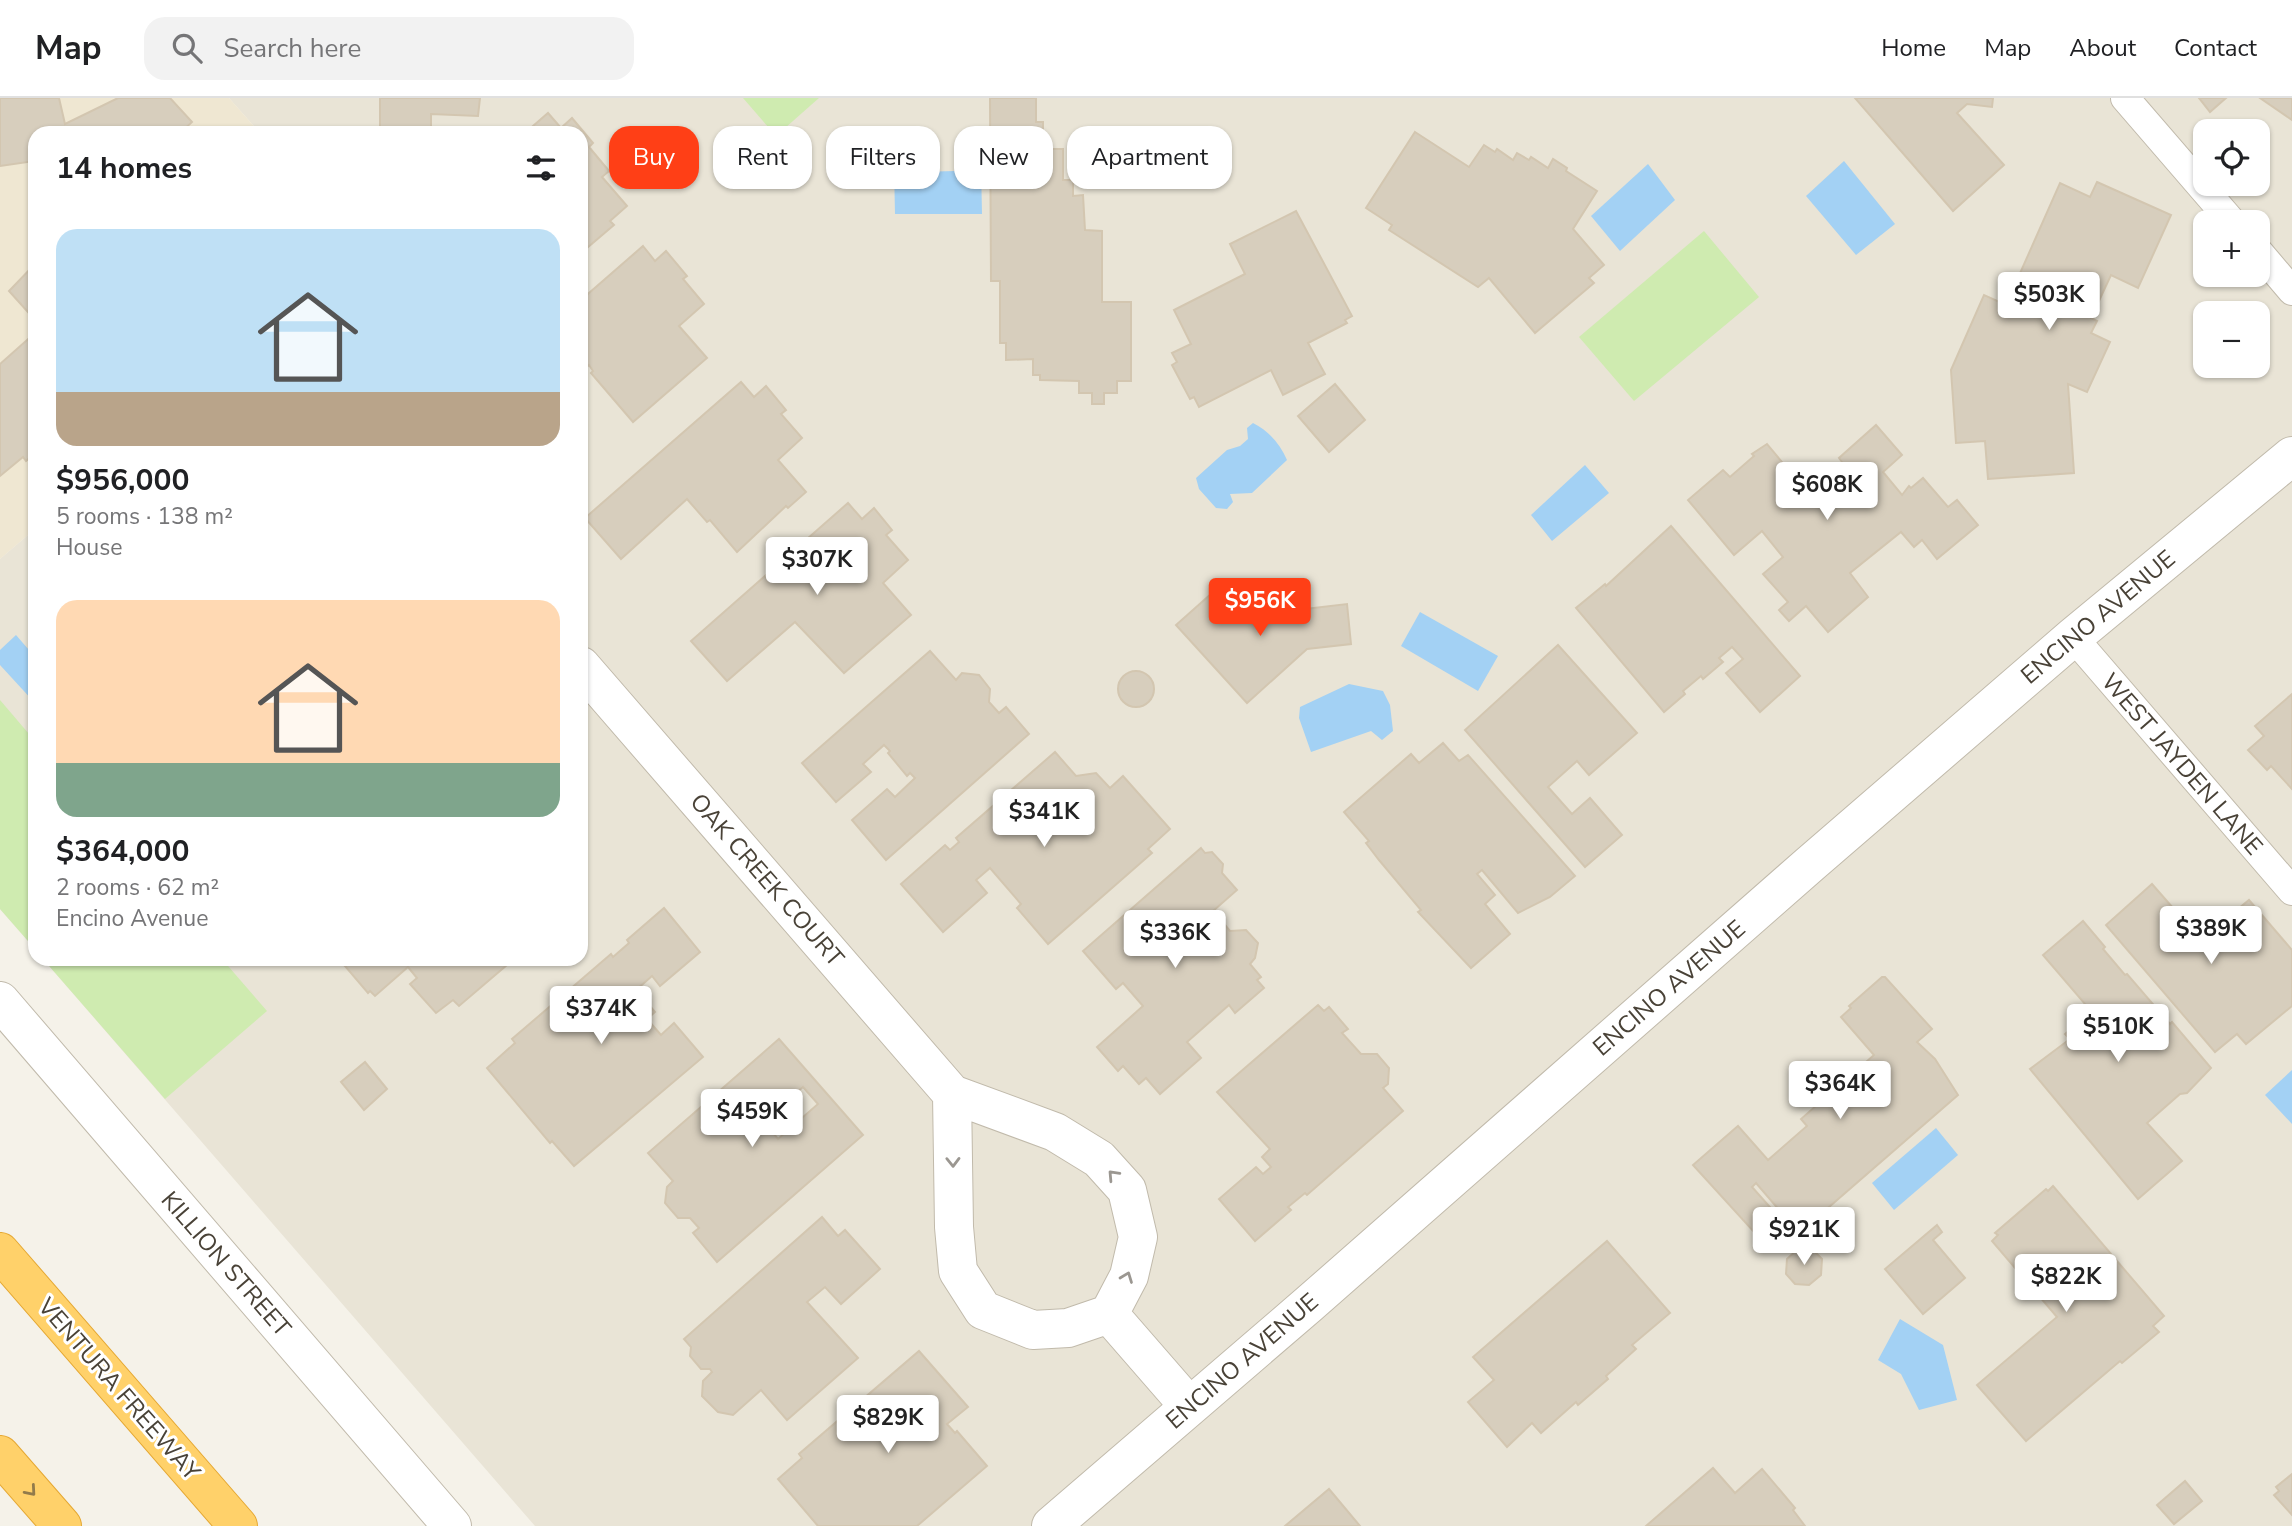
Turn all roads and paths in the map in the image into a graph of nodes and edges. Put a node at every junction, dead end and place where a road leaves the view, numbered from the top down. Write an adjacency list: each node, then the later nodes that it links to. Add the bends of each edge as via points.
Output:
1 (2125, 98): 2 (lane)
2 (2222, 210)
3 (2270, 265): 4 (lane)
4 (2292, 291)
5 (2292, 456): 6 (street, ENCINO AVENUE)
6 (2073, 637): 8 (lane, WEST JAYDEN LANE); 13 (street, ENCINO AVENUE)
7 (588, 674): 10 (street, OAK CREEK COURT)
8 (2292, 891)
9 (0, 1001): 17 (street, KILLION STREET)
10 (952, 1094): 12 (street, OAK CREEK COURT, one-way to 10, via 1129,1276 1138,1237 1127,1190 1098,1159 1055,1132); 12 (street, one-way to 12, via 958,1271 983,1310 1033,1330 1068,1328)
11 (0, 1252): 16 (highway, VENTURA FREEWAY)
12 (1109, 1314): 13 (street)
13 (1189, 1406): 18 (street, ENCINO AVENUE)
14 (0, 1455): 15 (highway, one-way to 15)
15 (62, 1526)
16 (238, 1526)
17 (453, 1526)
18 (1051, 1526)

